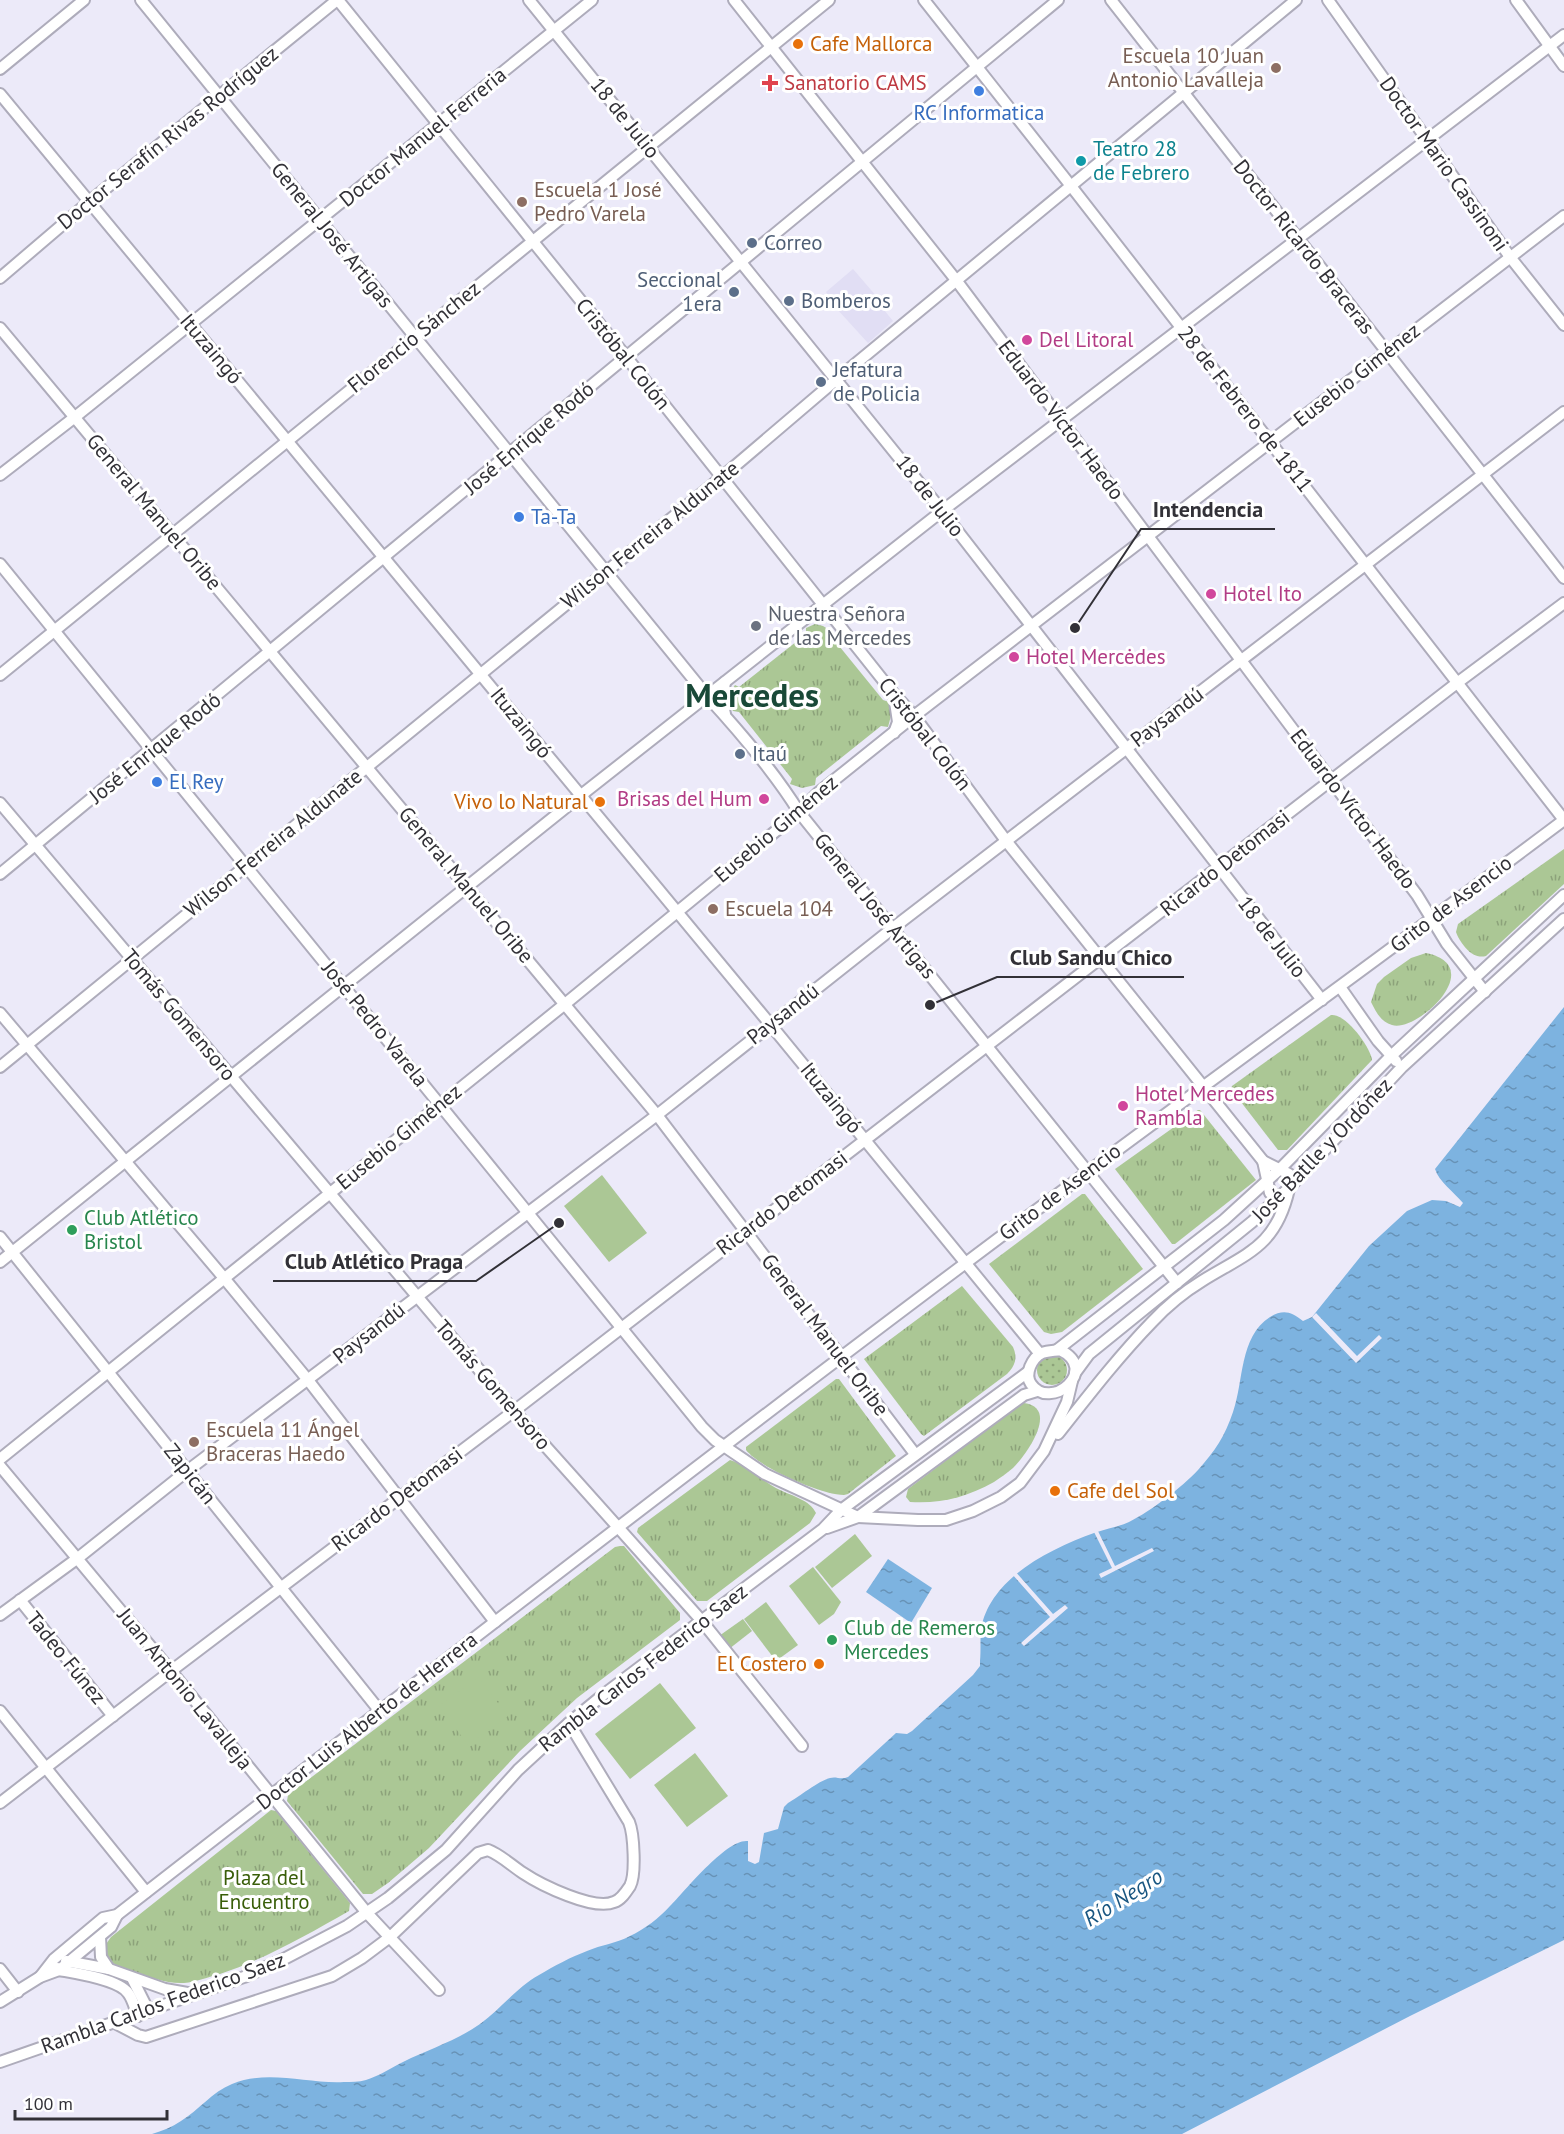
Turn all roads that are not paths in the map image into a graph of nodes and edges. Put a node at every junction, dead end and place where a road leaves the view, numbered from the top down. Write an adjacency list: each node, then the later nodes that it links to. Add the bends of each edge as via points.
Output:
1 (84, 0): 20 (street)
2 (141, 0): 23 (street, General José Artigas)
3 (338, 0): 23 (street, Doctor Serafín Rivas Rodríguez); 24 (street, Cristóbal Colón)
4 (529, 0): 14 (street, 18 de Julio)
5 (592, 0): 14 (street, Doctor Manuel Ferreria)
6 (734, 0): 17 (street, Eduardo Víctor Haedo)
7 (829, 0): 17 (street, Florencio Sánchez)
8 (924, 0): 19 (street, 28 de Febrero de 1811)
9 (1058, 0): 19 (street, José Enrique Rodó)
10 (1111, 0): 22 (street, Doctor Ricardo Braceras)
11 (1296, 0): 22 (street, Wilson Ferreira Aldunate)
12 (1328, 0): 25 (street, Doctor Mario Cassinoni)
13 (1516, 0): 16 (street)
14 (554, 32): 24 (street, Doctor Manuel Ferreria); 26 (street, 18 de Julio)
15 (1564, 35): 16 (street)
16 (1549, 46): 18 (street); 25 (street)
17 (772, 47): 26 (street, Florencio Sánchez); 27 (street, Eduardo Víctor Haedo)
18 (1564, 66)
19 (976, 67): 27 (street, José Enrique Rodó); 28 (street, 28 de Febrero de 1811)
20 (0, 69)
21 (0, 94): 29 (street, Ituzaingó)
22 (1182, 94): 28 (street, Wilson Ferreira Aldunate); 32 (street, Doctor Ricardo Braceras)
23 (219, 96): 29 (street, Doctor Serafín Rivas Rodríguez); 31 (street, General José Artigas)
24 (438, 124): 31 (street, Doctor Manuel Ferreria); 33 (street, Cristóbal Colón)
25 (1427, 139): 32 (street); 34 (street, Doctor Mario Cassinoni)
26 (649, 148): 33 (street, Florencio Sánchez); 35 (street, 18 de Julio)
27 (863, 162): 35 (street, José Enrique Rodó); 37 (street, Eduardo Víctor Haedo)
28 (1071, 186): 37 (street, Wilson Ferreira Aldunate); 41 (street, 28 de Febrero de 1811)
29 (89, 202): 36 (street, Doctor Serafín Rivas Rodríguez); 38 (street, Ituzaingó)
30 (1564, 216): 34 (street, Eusebio Giménez)
31 (319, 220): 38 (street, Doctor Manuel Ferreria); 42 (street, General José Artigas)
32 (1297, 238): 41 (street); 43 (street, Doctor Ricardo Braceras)
33 (532, 241): 42 (street, Florencio Sánchez); 44 (street, Cristóbal Colón)
34 (1510, 257): 39 (street, Doctor Mario Cassinoni); 43 (street, Eusebio Giménez)
35 (742, 262): 44 (street, José Enrique Rodó); 45 (street, 18 de Julio)
36 (0, 278)
37 (956, 280): 45 (street, Wilson Ferreira Aldunate); 48 (street, Eduardo Víctor Haedo)
38 (190, 324): 47 (street, Doctor Manuel Ferreria); 49 (street, Ituzaingó)
39 (1564, 325)
40 (0, 328): 47 (street, General Manuel Oribe)
41 (1181, 328): 48 (street); 50 (street, 28 de Febrero de 1811)
42 (415, 337): 49 (street, Florencio Sánchez); 51 (street, General José Artigas)
43 (1387, 352): 50 (street, Eusebio Giménez); 52 (street, Doctor Ricardo Braceras)
44 (627, 358): 51 (street, José Enrique Rodó); 54 (street, Cristóbal Colón)
45 (837, 379): 54 (street, Wilson Ferreira Aldunate); 55 (street, 18 de Julio)
46 (1564, 412): 52 (street, Paysandú)
47 (75, 417): 53 (street, Doctor Manuel Ferreria); 56 (street, General Manuel Oribe)
48 (1061, 420): 55 (street); 57 (street, Eduardo Víctor Haedo)
49 (287, 439): 56 (street, Florencio Sánchez); 58 (street, Ituzaingó)
50 (1270, 442): 57 (street, Eusebio Giménez); 60 (street, 28 de Febrero de 1811)
51 (511, 454): 58 (street, José Enrique Rodó); 61 (street, General José Artigas)
52 (1483, 474): 60 (street, Paysandú); 62 (street, Doctor Ricardo Braceras)
53 (0, 475)
54 (722, 477): 61 (street, Wilson Ferreira Aldunate); 64 (street, Cristóbal Colón)
55 (942, 511): 64 (street); 67 (street, 18 de Julio)
56 (172, 534): 68 (street, Florencio Sánchez); 69 (street, General Manuel Oribe)
57 (1148, 537): 67 (street, Eusebio Giménez); 70 (street, Eduardo Víctor Haedo)
58 (383, 558): 69 (street, José Enrique Rodó); 71 (street, Ituzaingó)
59 (0, 564): 68 (street, José Pedro Varela)
60 (1365, 565): 70 (street, Paysandú); 74 (street, 28 de Febrero de 1811)
61 (606, 571): 71 (street, Wilson Ferreira Aldunate); 76 (street, General José Artigas)
62 (1564, 578)
63 (1564, 603): 74 (street, Ricardo Detomasi)
64 (823, 605): 65 (street); 66 (street, Cristóbal Colón)
65 (805, 620): 66 (street); 73 (street)
66 (838, 624): 75 (street, Cristóbal Colón)
67 (1033, 626): 77 (street, Eusebio Giménez); 80 (street, 18 de Julio)
68 (55, 630): 72 (street, Florencio Sánchez); 81 (street, José Pedro Varela)
69 (271, 652): 81 (street, José Enrique Rodó); 82 (street, General Manuel Oribe)
70 (1242, 660): 80 (street, Paysandú); 83 (street, Eduardo Víctor Haedo)
71 (480, 674): 82 (street, Wilson Ferreira Aldunate); 86 (street, Ituzaingó)
72 (0, 675)
73 (725, 682): 76 (street); 78 (street, via 722,702)
74 (1457, 683): 83 (street, Ricardo Detomasi); 89 (street, 28 de Febrero de 1811)
75 (894, 694): 77 (street, Cristóbal Colón); 79 (street, via 898,722)
76 (707, 696): 78 (street, General José Artigas); 86 (street)
77 (914, 716): 79 (street, Eusebio Giménez); 90 (street, Cristóbal Colón)
78 (727, 717): 84 (street, General José Artigas)
79 (894, 733): 85 (street, Eusebio Giménez)
80 (1127, 748): 90 (street, Paysandú); 93 (street, 18 de Julio)
81 (152, 750): 91 (street, José Enrique Rodó); 92 (street, José Pedro Varela)
82 (366, 767): 92 (street, Wilson Ferreira Aldunate); 95 (street, General Manuel Oribe)
83 (1331, 781): 93 (street, Ricardo Detomasi); 98 (street, Eduardo Víctor Haedo)
84 (786, 791): 85 (street, via 808,796); 88 (street, General José Artigas)
85 (818, 793): 88 (street, Eusebio Giménez)
86 (580, 796): 95 (street); 97 (street, Ituzaingó)
87 (0, 803): 91 (street, Tomás Gomensoro)
88 (799, 812): 97 (street, Eusebio Giménez); 100 (street, General José Artigas)
89 (1564, 820): 98 (street, Grito de Asencio)
90 (1007, 842): 100 (street, Paysandú); 101 (street, Cristóbal Colón)
91 (36, 846): 94 (street, José Enrique Rodó); 102 (street, Tomás Gomensoro)
92 (246, 865): 102 (street, Wilson Ferreira Aldunate); 104 (street, José Pedro Varela)
93 (1219, 867): 101 (street, Ricardo Detomasi); 107 (street, 18 de Julio)
94 (0, 874)
95 (468, 888): 104 (street); 108 (street, General Manuel Oribe)
96 (1564, 895): 103 (street)
97 (677, 911): 108 (street, Eusebio Giménez); 110 (street, Ituzaingó)
98 (1432, 919): 103 (street, Eduardo Víctor Haedo); 105 (street, Grito de Asencio)
99 (1564, 919): 106 (street, José Batlle y Ordóñez)
100 (893, 928): 110 (street, Paysandú); 112 (street, General José Artigas)
101 (1101, 959): 112 (street, Ricardo Detomasi); 117 (street, Cristóbal Colón)
102 (131, 960): 111 (street, Wilson Ferreira Aldunate); 116 (street, Tomás Gomensoro)
103 (1474, 979): 106 (street, Eduardo Víctor Haedo); 113 (street)
104 (345, 987): 116 (street); 118 (street, José Pedro Varela)
105 (1340, 987): 107 (street, Grito de Asencio); 113 (street)
106 (1485, 992): 115 (street, José Batlle y Ordóñez)
107 (1322, 1000): 117 (street, Grito de Asencio)
108 (565, 1004): 118 (street, Eusebio Giménez); 119 (street, General Manuel Oribe)
109 (0, 1013): 111 (street)
110 (770, 1024): 119 (street, Paysandú); 120 (street, Ituzaingó)
111 (27, 1045): 114 (street, Wilson Ferreira Aldunate); 122 (street)
112 (987, 1046): 120 (street, Ricardo Detomasi); 124 (street, General José Artigas)
113 (1391, 1056): 115 (street); 123 (street)
114 (0, 1067)
115 (1402, 1067): 126 (street, José Batlle y Ordóñez)
116 (231, 1077): 122 (street); 127 (street, Tomás Gomensoro)
117 (1203, 1086): 121 (street, Cristóbal Colón); 124 (street, Grito de Asencio)
118 (439, 1103): 127 (street, Eusebio Giménez); 129 (street, José Pedro Varela)
119 (657, 1115): 129 (street, Paysandú); 130 (street, General Manuel Oribe)
120 (865, 1140): 130 (street, Ricardo Detomasi); 134 (street, Ituzaingó)
121 (1263, 1161): 123 (street); 125 (street)
122 (126, 1162): 132 (street); 136 (street)
123 (1280, 1169): 125 (street); 126 (street, via 1289,1174)
124 (1088, 1171): 134 (street, Grito de Asencio); 135 (street, General José Artigas)
125 (1267, 1181): 128 (street, via 1270,1193); 135 (street)
126 (1291, 1185): 128 (street, José Batlle y Ordóñez); 150 (street, via 1285,1208 1261,1244 1251,1254 1201,1282 1153,1321)
127 (330, 1193): 136 (street, Eusebio Giménez); 138 (street, Tomás Gomensoro)
128 (1278, 1197): 137 (street, José Batlle y Ordóñez)
129 (527, 1213): 138 (street, Paysandú); 139 (street, José Pedro Varela)
130 (746, 1231): 139 (street, Ricardo Detomasi); 142 (street, General Manuel Oribe)
131 (0, 1237): 132 (street, Zapicán)
132 (12, 1252): 133 (street); 143 (street, Zapicán)
133 (0, 1262)
134 (964, 1264): 141 (street, Ituzaingó); 142 (street, Grito de Asencio)
135 (1165, 1267): 137 (street, General José Artigas); 140 (street)
136 (224, 1278): 143 (street, Eusebio Giménez); 146 (street)
137 (1177, 1283): 145 (street, José Batlle y Ordóñez, via 1089,1354)
138 (417, 1296): 146 (street, Paysandú); 148 (street, Tomás Gomensoro)
139 (621, 1328): 148 (street, Ricardo Detomasi); 149 (street, José Pedro Varela, via 706,1431)
140 (1057, 1350): 141 (street); 145 (street, via 1070,1355 1076,1363)
141 (1040, 1354): 144 (street)
142 (841, 1357): 149 (street, Grito de Asencio); 151 (street, General Manuel Oribe)
143 (108, 1371): 152 (street, Eusebio Giménez); 154 (street, Zapicán)
144 (1028, 1372): 147 (street, via 1029,1382); 151 (street, Rambla Carlos Federico Saez)
145 (1074, 1377): 147 (street, via 1058,1392); 150 (street)
146 (308, 1380): 154 (street, Paysandú); 155 (street)
147 (1037, 1391): 157 (street, Rambla Carlos Federico Saez, via 1024,1395)
148 (513, 1411): 155 (street, Ricardo Detomasi); 158 (street, Tomás Gomensoro)
149 (724, 1446): 156 (street, José Pedro Varela, via 774,1479); 158 (street, Grito de Asencio)
150 (1044, 1451): 157 (street, via 1020,1483 1001,1497 946,1520)
151 (915, 1454): 156 (street, Rambla Carlos Federico Saez)
152 (0, 1459)
153 (0, 1467): 160 (street, Juan Antonio Lavalleja)
154 (188, 1471): 160 (street, Paysandú); 161 (street, Zapicán)
155 (399, 1497): 161 (street, Ricardo Detomasi); 165 (street)
156 (841, 1509): 157 (street, José Pedro Varela); 159 (street, Rambla Carlos Federico Saez)
157 (858, 1517): 159 (street, Rambla Carlos Federico Saez)
158 (617, 1527): 164 (street, Tomás Gomensoro); 165 (street, Doctor Luis Alberto de Herrera)
159 (823, 1529): 164 (street, Rambla Carlos Federico Saez)
160 (78, 1558): 162 (street, Paysandú); 166 (street, Juan Antonio Lavalleja)
161 (279, 1588): 166 (street, Ricardo Detomasi); 167 (street, Zapicán)
162 (20, 1600): 163 (street, Paysandú); 169 (street, Tadeo Fúnez)
163 (0, 1615)
164 (701, 1620): 170 (street, Rambla Carlos Federico Saez); 171 (street, Tomás Gomensoro)
165 (495, 1622): 167 (street, Doctor Luis Alberto de Herrera)
166 (171, 1671): 169 (street, Ricardo Detomasi); 173 (street, Juan Antonio Lavalleja)
167 (379, 1710): 173 (street, Doctor Luis Alberto de Herrera)
168 (0, 1711): 172 (street)
169 (113, 1716): 172 (street, Ricardo Detomasi)
170 (569, 1723): 176 (street, Rambla Carlos Federico Saez, via 519,1770 446,1850); 179 (street, via 633,1832 631,1883 623,1896 614,1903 599,1904 578,1898 524,1874 488,1850 478,1853)
171 (802, 1746)
172 (46, 1768): 174 (street, Ricardo Detomasi); 175 (street)
173 (271, 1795): 175 (street, Doctor Luis Alberto de Herrera); 176 (street, Juan Antonio Lavalleja)
174 (0, 1803)
175 (146, 1892): 177 (street, Doctor Luis Alberto de Herrera)
176 (367, 1913): 179 (street, Juan Antonio Lavalleja); 189 (street, Rambla Carlos Federico Saez, via 282,1960)
177 (117, 1915): 178 (street, Doctor Luis Alberto de Herrera); 180 (street, Doctor Luis Alberto de Herrera, via 103,1918)
178 (100, 1937): 181 (street, Doctor Luis Alberto de Herrera); 183 (street, via 101,1957)
179 (390, 1937): 187 (street, Juan Antonio Lavalleja); 193 (street, via 332,1976 146,2037)
180 (54, 1959): 181 (street); 184 (street); 185 (street, Doctor Luis Alberto de Herrera)
181 (70, 1961): 183 (street); 184 (street, Doctor Luis Alberto de Herrera)
182 (0, 1969): 188 (street)
183 (109, 1969): 186 (street)
184 (58, 1970): 185 (street, Doctor Luis Alberto de Herrera); 192 (street, via 120,1987 127,1992)
185 (40, 1977): 188 (street, Doctor Luis Alberto de Herrera)
186 (132, 1978): 189 (street); 191 (street)
187 (439, 1990)
188 (18, 1992): 190 (street, Doctor Luis Alberto de Herrera)
189 (196, 1995): 191 (street, Rambla Carlos Federico Saez)
190 (0, 2002)
191 (149, 2012): 192 (street, Rambla Carlos Federico Saez)
192 (138, 2016): 193 (street, Rambla Carlos Federico Saez)
193 (115, 2023): 194 (street, Rambla Carlos Federico Saez)
194 (0, 2062)

